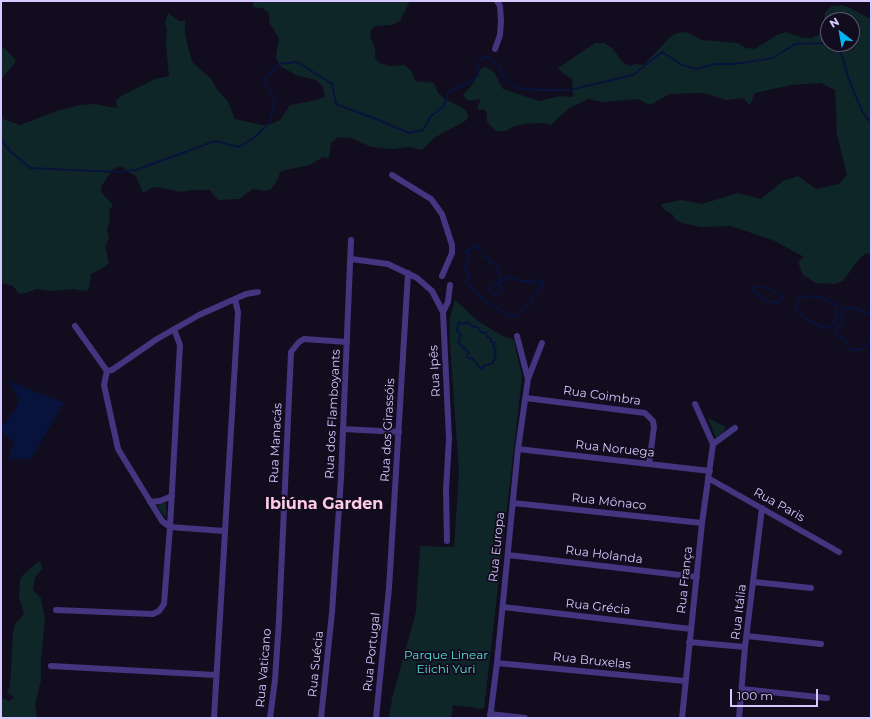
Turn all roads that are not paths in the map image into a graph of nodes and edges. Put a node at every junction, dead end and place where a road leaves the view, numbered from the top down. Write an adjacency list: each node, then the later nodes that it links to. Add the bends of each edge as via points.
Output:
1 (497, 1): 2 (street, via 501,21)
2 (495, 49)
3 (392, 175): 7 (street, via 431,199 442,214 452,245 452,253)
4 (351, 240): 5 (street, Rua dos Flamboyants)
5 (351, 259): 6 (street, Rua Ipês, via 388,264); 15 (street, Rua dos Flamboyants)
6 (408, 273): 11 (street, Rua Ipês, via 425,283); 23 (street, Rua dos Girassóis)
7 (442, 276)
8 (450, 285): 11 (street, via 448,302)
9 (258, 292): 10 (street)
10 (235, 298): 13 (street); 35 (street, via 238,312)
11 (443, 312): 36 (street, Rua Ipês, via 449,439)
12 (75, 326): 17 (street)
13 (174, 329): 17 (street); 29 (street, via 180,345)
14 (517, 336): 18 (street, Rua Europa)
15 (347, 342): 22 (street, Rua dos Flamboyants); 46 (street, Rua Manacás, via 304,340 291,352)
16 (542, 343): 18 (street, Rua Europa)
17 (107, 371): 30 (street, via 104,385 118,449)
18 (528, 379): 19 (street, Rua Europa)
19 (526, 398): 25 (street, Rua Europa); 26 (street, Rua Coimbra, via 645,413 653,421 654,427)
20 (695, 404): 24 (street)
21 (735, 428): 24 (street)
22 (343, 429): 23 (street); 45 (street, Rua dos Flamboyants)
23 (398, 432): 41 (street, Rua dos Girassóis)
24 (713, 444): 27 (street, Rua França)
25 (518, 449): 26 (street, Rua Noruega); 31 (street, Rua Europa)
26 (649, 464): 27 (street, Rua Noruega)
27 (710, 470): 28 (street, Rua França)
28 (708, 478): 32 (street, Rua Paris); 33 (street, Rua França)
29 (172, 496): 30 (street); 34 (street)
30 (150, 502): 34 (street, via 162,521)
31 (513, 503): 33 (street, Rua Mônaco); 38 (street, Rua Europa)
32 (762, 508): 37 (street, Rua Paris); 40 (street, Rua Itália)
33 (702, 523): 39 (street, Rua França)
34 (170, 528): 35 (street); 44 (street, via 165,601 159,611 153,614)
35 (224, 531): 54 (street)
36 (447, 541)
37 (839, 552)
38 (508, 555): 39 (street, Rua Holanda); 43 (street, Rua Europa)
39 (697, 577): 47 (street, Rua França)
40 (754, 582): 42 (street); 48 (street, Rua Itália)
41 (389, 588): 62 (street, Rua Portugal)
42 (811, 588)
43 (502, 607): 47 (street, Rua Grécia); 52 (street, Rua Europa)
44 (56, 610)
45 (332, 612): 61 (street, Rua Suécia)
46 (279, 620): 60 (street, Rua Vaticano)
47 (691, 629): 49 (street, Rua França)
48 (747, 636): 50 (street); 51 (street, Rua Itália)
49 (689, 642): 51 (street); 55 (street, Rua França)
50 (821, 644)
51 (745, 647): 56 (street, Rua Itália)
52 (497, 663): 55 (street, Rua Bruxelas); 58 (street, Rua Europa)
53 (51, 666): 54 (street)
54 (216, 675): 59 (street)
55 (685, 681): 64 (street, Rua França)
56 (742, 689): 57 (street); 65 (street, Rua Itália)
57 (827, 698)
58 (490, 716): 63 (street)
59 (214, 718)
60 (270, 718)
61 (321, 718)
62 (376, 718)
63 (525, 718)
64 (682, 718)
65 (739, 718)

